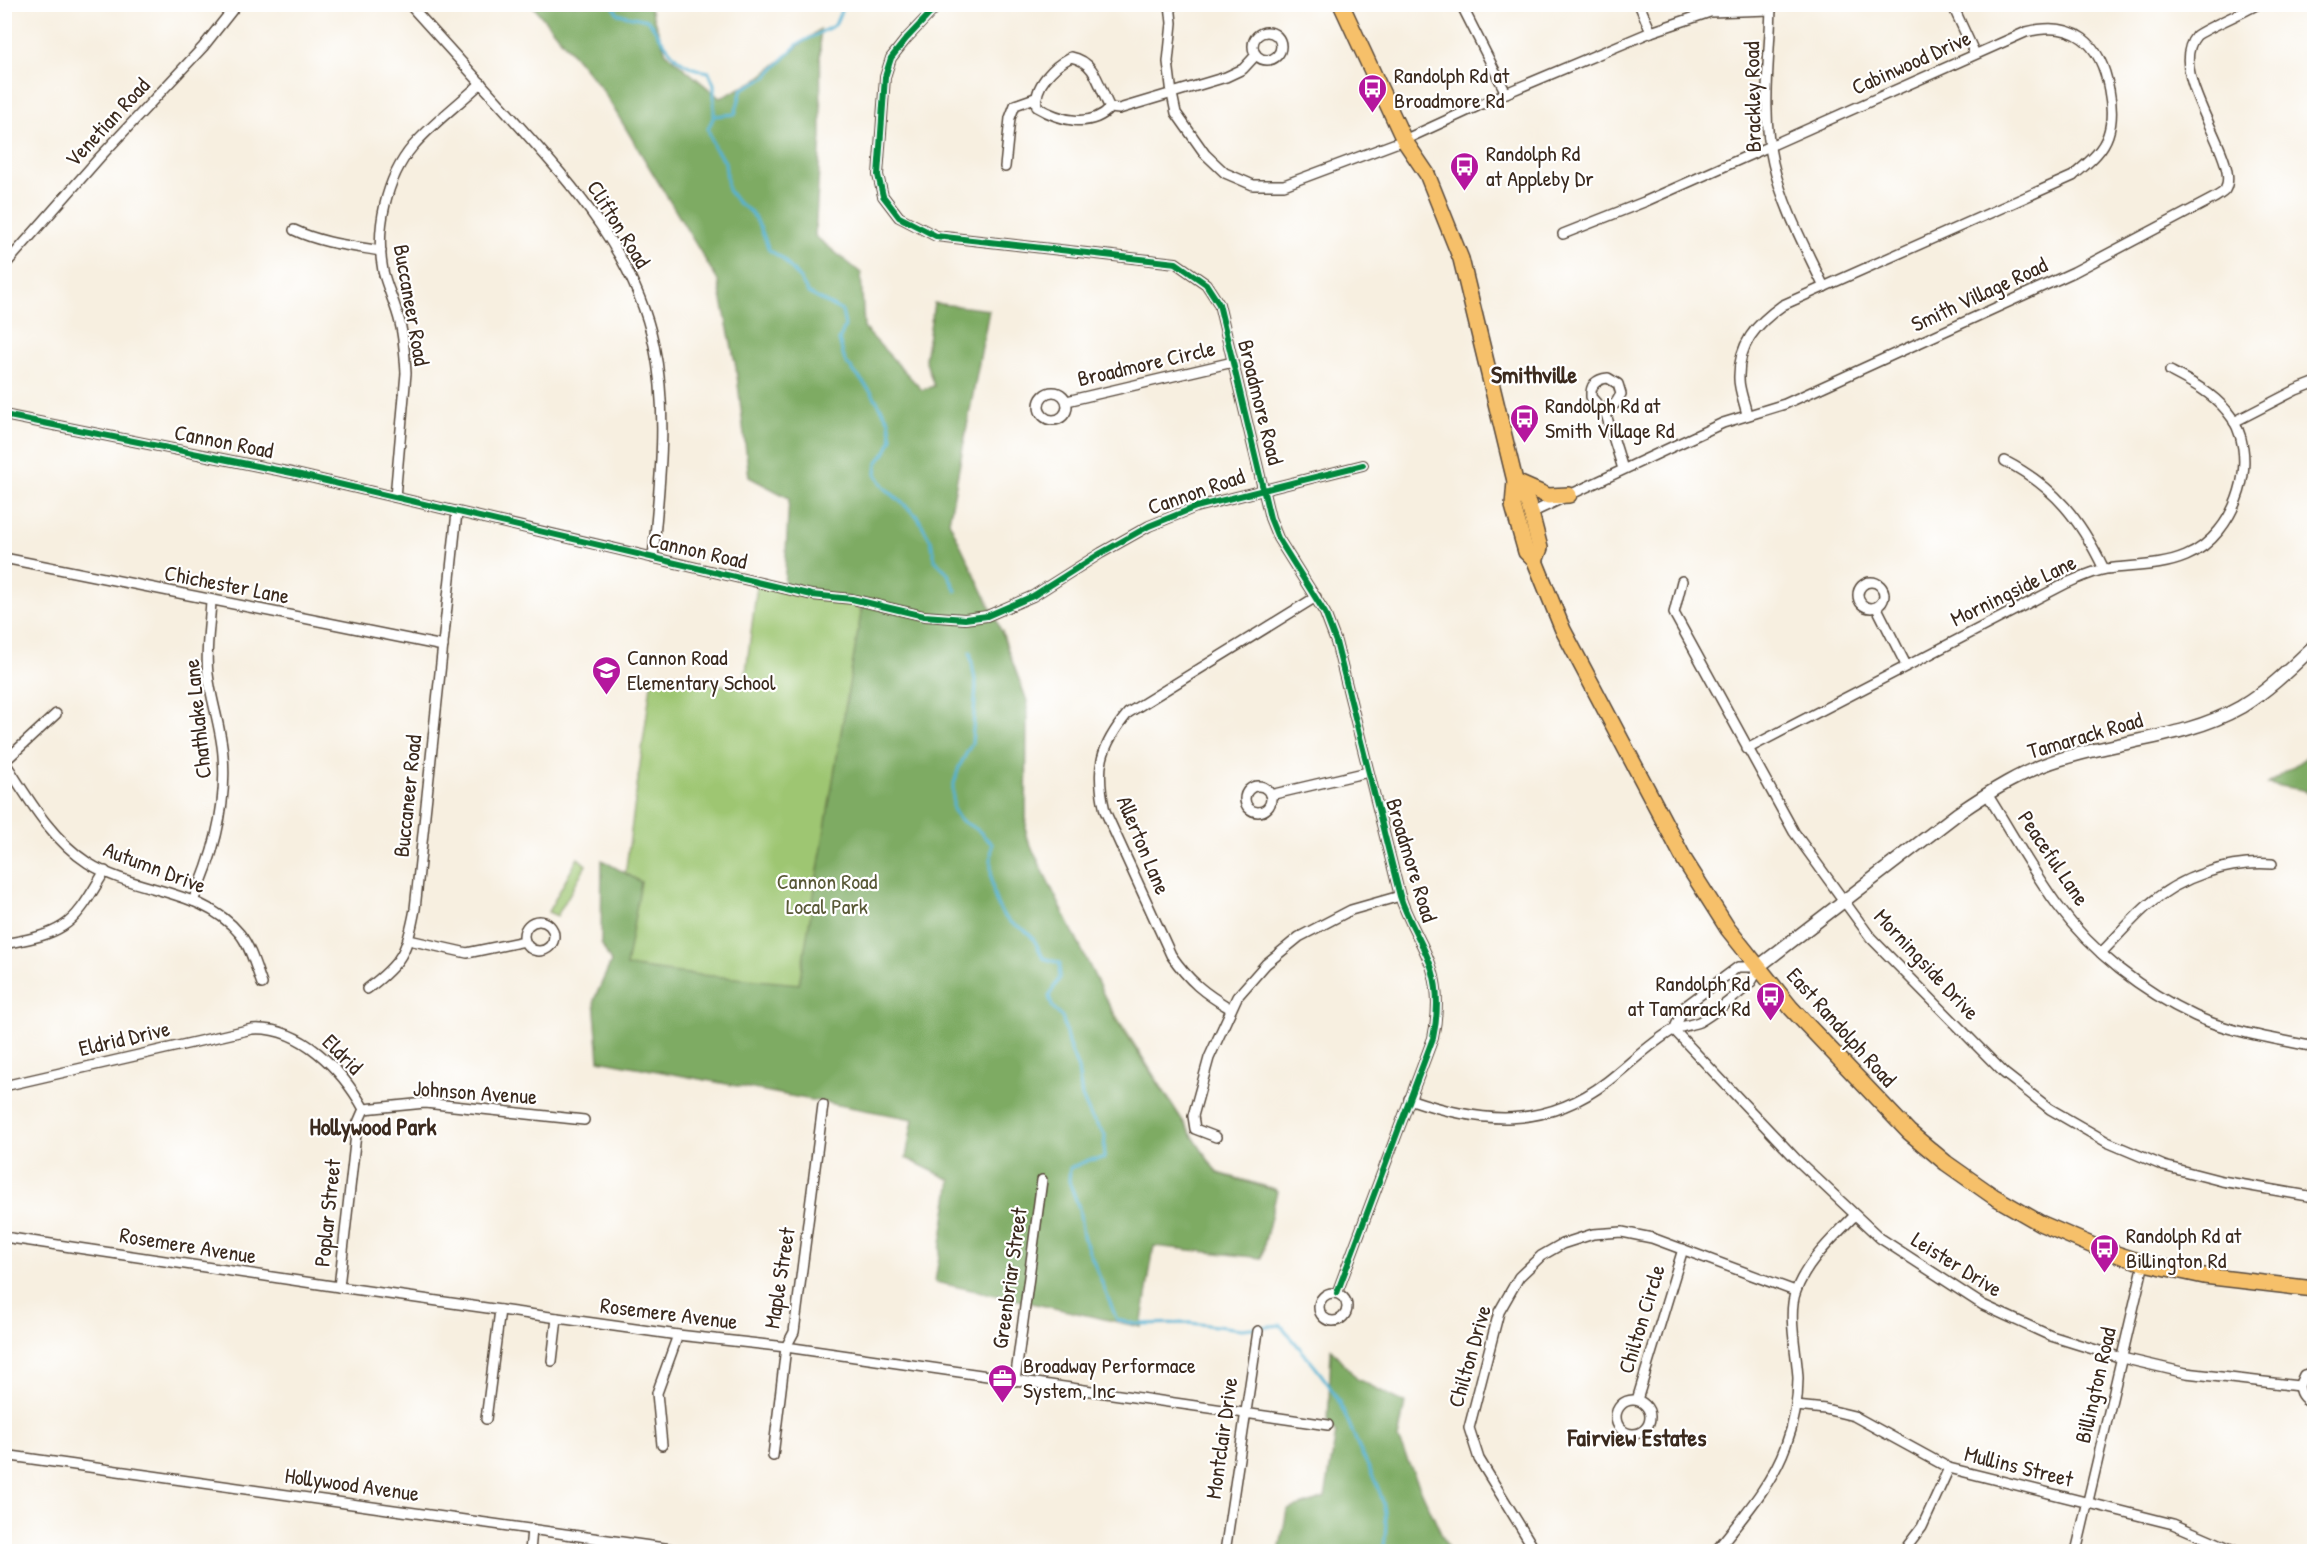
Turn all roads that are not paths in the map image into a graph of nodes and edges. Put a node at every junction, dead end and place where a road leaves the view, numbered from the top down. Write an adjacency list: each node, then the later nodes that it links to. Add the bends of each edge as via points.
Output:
1 (237, 4): 25 (street, Venetian Road, via 203,47)
2 (409, 4): 14 (street, Clifton Road)
3 (939, 4): 27 (street, Broadmore Road, via 891,58 885,77 878,175 883,196 899,217 936,236 1176,263 1206,284 1219,304)
4 (1170, 4): 16 (street, via 1173,23 1168,62)
5 (1341, 4): 19 (main road, East Randolph Road)
6 (1461, 4): 15 (street)
7 (1639, 4): 11 (street)
8 (1952, 4): 12 (street)
9 (2258, 4): 33 (street, Smith Village Road, via 2197,35 2189,52 2189,70 2197,98 2228,178 2224,190 2074,272 1785,404)
10 (1771, 7): 11 (street, via 1710,12); 20 (street, Brackley Road, via 1767,95)
11 (1651, 32): 15 (street)
12 (1975, 54): 20 (street, Cabinwood Drive); 26 (street, Cabinwood Drive, via 2046,27 2075,33 2089,44 2099,55 2107,75 2113,109 2108,135 2098,154 2073,176)
13 (1256, 55): 16 (street, via 1243,69 1226,77)
14 (480, 83): 24 (street, Buccaneer Road, via 414,145 400,164 381,222); 45 (street, Clifton Road, via 592,210 613,242 645,314 654,345 662,405 663,445)
15 (1506, 93): 19 (street)
16 (1172, 94): 18 (street); 19 (street, via 1176,113 1205,154 1225,173 1253,185 1284,185)
17 (1035, 98): 18 (street, via 1037,107 1065,119 1090,120); 18 (street, via 1047,75 1071,57 1089,64); 21 (street, via 1015,105)
18 (1110, 108)
19 (1404, 140): 38 (main road, East Randolph Road, via 1427,174 1461,259)
20 (1771, 146): 23 (street, Cabinwood Drive); 26 (street, Brackley Road, via 1786,206)
21 (1005, 167)
22 (294, 230): 24 (street)
23 (1563, 234)
24 (381, 251): 41 (street, Buccaneer Road, via 405,352)
25 (4, 266)
26 (1824, 287): 33 (street, Cabinwood Drive, via 1769,315 1746,342 1739,380)
27 (1233, 362): 30 (street, Broadmore Circle); 39 (street, Broadmore Road)
28 (2170, 371): 34 (street, Morningside Lane, via 2202,388)
29 (2314, 383): 34 (street)
30 (1067, 401)
31 (1604, 408): 37 (street)
32 (4, 415): 41 (street, Cannon Road)
33 (1748, 416): 37 (street, Smith Village Road, via 1723,423)
34 (2234, 422): 47 (street, Morningside Lane, via 2240,434 2244,464 2240,494 2227,522 2209,542 2188,556 2158,565)
35 (2005, 462): 47 (street, via 2026,472 2068,508)
36 (1363, 465): 39 (street, Cannon Road)
37 (1623, 469): 40 (street, Smith Village Road)
38 (1515, 481): 40 (main road, via 1548,496); 43 (main road, East Randolph Road); 46 (main road, East Randolph Road, via 1513,506 1526,552)
39 (1264, 488): 45 (street, Cannon Road, via 1196,507 1149,526 1033,596 987,616 964,619 924,616 852,599 812,595); 49 (street, Broadmore Road, via 1278,538)
40 (1569, 495): 43 (street, Smith Village Road)
41 (395, 497): 42 (street, Cannon Road)
42 (457, 512): 45 (street, Cannon Road); 52 (street, Buccaneer Road)
43 (1531, 513): 46 (main road, East Randolph Road, via 1540,548)
44 (4, 558): 50 (street, Chichester Lane)
45 (653, 558)
46 (1535, 561): 70 (main road, East Randolph Road, via 1563,630 1685,861 1728,929)
47 (2104, 569): 54 (street, Morningside Lane, via 2067,583)
48 (1682, 580): 56 (street, Morningside Drive, via 1674,613)
49 (1316, 597): 58 (street, Broadmore Road, via 1336,642); 73 (street, Allerton Lane, via 1128,713 1113,732 1100,761 1105,811 1172,955 1186,976)
50 (211, 601): 52 (street, Chichester Lane); 64 (street, Chathlake Lane, via 208,672 223,754 224,793 215,842)
51 (1877, 608): 54 (street)
52 (443, 646): 66 (street, Buccaneer Road)
53 (2314, 646): 59 (street, Tamarack Road, via 2276,682 2240,707 2193,727 2061,759)
54 (1906, 665): 56 (street, Morningside Lane)
55 (56, 714): 57 (street)
56 (1747, 749): 65 (street, Morningside Drive, via 1794,832)
57 (5, 761): 62 (street, Autumn Drive, via 51,830 88,862)
58 (1368, 772): 60 (street); 63 (street, Broadmore Road)
59 (1987, 794): 65 (street, Tamarack Road); 69 (street, Peaceful Lane, via 2058,906)
60 (1270, 795)
61 (2272, 864): 69 (street, via 2249,862 2230,866 2179,884 2147,905)
62 (105, 871): 64 (street, Autumn Drive); 68 (street, via 77,914 63,926 43,936)
63 (1400, 896): 73 (street, via 1351,910 1299,937 1266,964); 78 (street, Broadmore Road, via 1431,968 1437,998 1433,1038)
64 (193, 900): 71 (street, Autumn Drive, via 222,916 240,935)
65 (1844, 902): 70 (street, Tamarack Road); 84 (street, Morningside Drive, via 1872,938 2004,1073 2050,1109 2107,1142 2164,1166)
66 (409, 940): 67 (street, via 467,953); 72 (street, Buccaneer Road, via 399,961)
67 (525, 941)
68 (4, 945)
69 (2101, 953): 76 (street, Peaceful Lane, via 2140,986 2197,1017 2255,1035)
70 (1758, 967): 75 (street, Tamarack Road, via 1752,982 1700,1021); 75 (street, Tamarack Road, via 1738,967 1684,1007); 88 (main road, East Randolph Road, via 1871,1094 1946,1163 2040,1223)
71 (262, 984)
72 (367, 989)
73 (1231, 1008): 82 (street, via 1209,1058 1193,1116 1195,1129)
74 (252, 1029): 77 (street, Eldrid Drive); 80 (street, Eldrid, via 277,1030 294,1036 319,1053)
75 (1674, 1029): 78 (street, Tamarack Road, via 1606,1083 1575,1102 1533,1116 1475,1118); 85 (street, Leister Drive, via 1797,1160)
76 (2314, 1047)
77 (4, 1086)
78 (1409, 1099): 92 (street, Broadmore Road)
79 (823, 1105): 97 (street, Maple Street, via 794,1332)
80 (364, 1109): 81 (street, Johnson Avenue, via 424,1103); 89 (street, Poplar Street, via 357,1125)
81 (584, 1120)
82 (1216, 1137)
83 (1042, 1180): 101 (street, Greenbriar Street)
84 (2314, 1197)
85 (1855, 1215): 91 (street, via 1814,1260); 98 (street, Leister Drive, via 1908,1258 1983,1305 2051,1336)
86 (4, 1237): 89 (street, Rosemere Avenue)
87 (1683, 1249): 91 (street, Chilton Drive); 103 (street, Chilton Circle); 118 (street, Chilton Drive, via 1622,1232 1593,1234 1562,1244 1541,1256 1519,1277 1499,1312 1468,1428 1479,1459)
88 (2144, 1263): 90 (main road, East Randolph Road, via 2204,1276); 98 (street, Billington Road)
89 (339, 1287): 93 (street, Rosemere Avenue)
90 (2314, 1289)
91 (1796, 1291): 105 (street)
92 (1337, 1293)
93 (500, 1310): 94 (street, Rosemere Avenue); 107 (street)
94 (557, 1318): 96 (street, Rosemere Avenue); 99 (street)
95 (1258, 1331): 106 (street, Montclair Drive)
96 (678, 1335): 97 (street, Rosemere Avenue); 109 (street, via 657,1393)
97 (786, 1347): 101 (street, Rosemere Avenue); 111 (street, Maple Street)
98 (2122, 1358): 102 (street, Leister Drive, via 2186,1373); 113 (street, Billington Road)
99 (552, 1361)
100 (2314, 1372): 102 (street, via 2304,1375)
101 (1015, 1381): 106 (street, Rosemere Avenue)
102 (2299, 1386): 104 (street, via 2303,1397)
103 (1637, 1400)
104 (2314, 1402)
105 (1796, 1406): 112 (street, Mullins Street, via 1854,1416); 119 (street, via 1786,1446 1769,1480)
106 (1244, 1414): 108 (street, Rosemere Avenue); 117 (street, Montclair Drive)
107 (486, 1419)
108 (1328, 1425)
109 (662, 1445)
110 (4, 1455): 114 (street, Hollywood Avenue)
111 (773, 1456)
112 (1949, 1468): 113 (street, Mullins Street); 120 (street, via 1922,1527)
113 (2088, 1503): 121 (street, Billington Road); 122 (street, Mullins Street, via 2173,1524)
114 (532, 1529): 115 (street); 116 (street, Hollywood Avenue)
115 (530, 1551)
116 (693, 1551)
117 (1225, 1551)
118 (1536, 1551)
119 (1715, 1551)
120 (1903, 1551)
121 (2076, 1551)
122 (2238, 1551)

